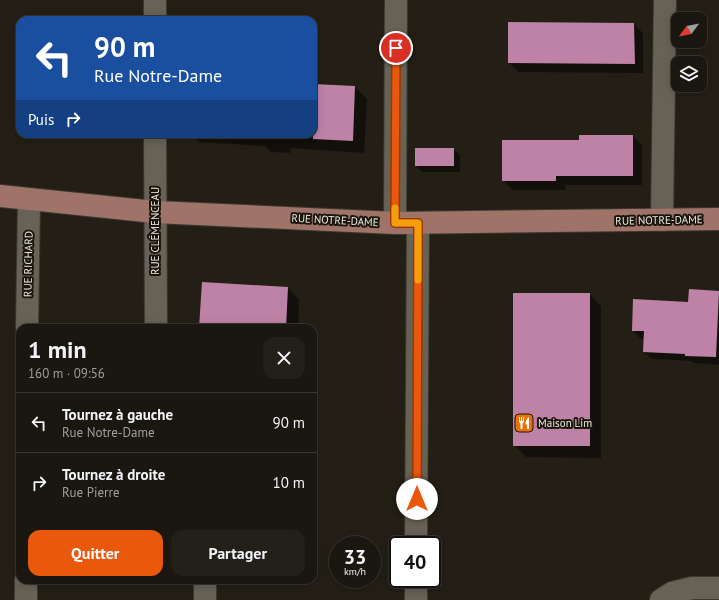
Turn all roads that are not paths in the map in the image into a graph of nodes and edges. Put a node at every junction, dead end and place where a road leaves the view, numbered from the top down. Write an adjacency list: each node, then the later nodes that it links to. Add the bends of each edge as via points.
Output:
1 (155, 0): 4 (street)
2 (396, 0): 11 (street)
3 (665, 0): 10 (street)
4 (155, 16)
5 (155, 138): 8 (street, RUE CLÉMENCEAU)
6 (0, 196): 7 (main road, RUE NOTRE-DAME)
7 (29, 200): 8 (main road, RUE NOTRE-DAME); 13 (street, RUE RICHARD)
8 (155, 212): 11 (main road, RUE NOTRE-DAME); 14 (street, RUE CLÉMENCEAU)
9 (719, 219): 10 (main road, RUE NOTRE-DAME)
10 (662, 220): 12 (main road, RUE NOTRE-DAME)
11 (395, 223): 12 (main road, RUE NOTRE-DAME)
12 (418, 223): 15 (street)
13 (27, 324)
14 (156, 324)
15 (416, 536)
16 (26, 584): 20 (street)
17 (205, 584): 21 (street)
18 (416, 588): 22 (street)
19 (719, 588): 23 (street, via 692,588 672,593)
20 (26, 600)
21 (205, 600)
22 (416, 600)
23 (661, 600)

